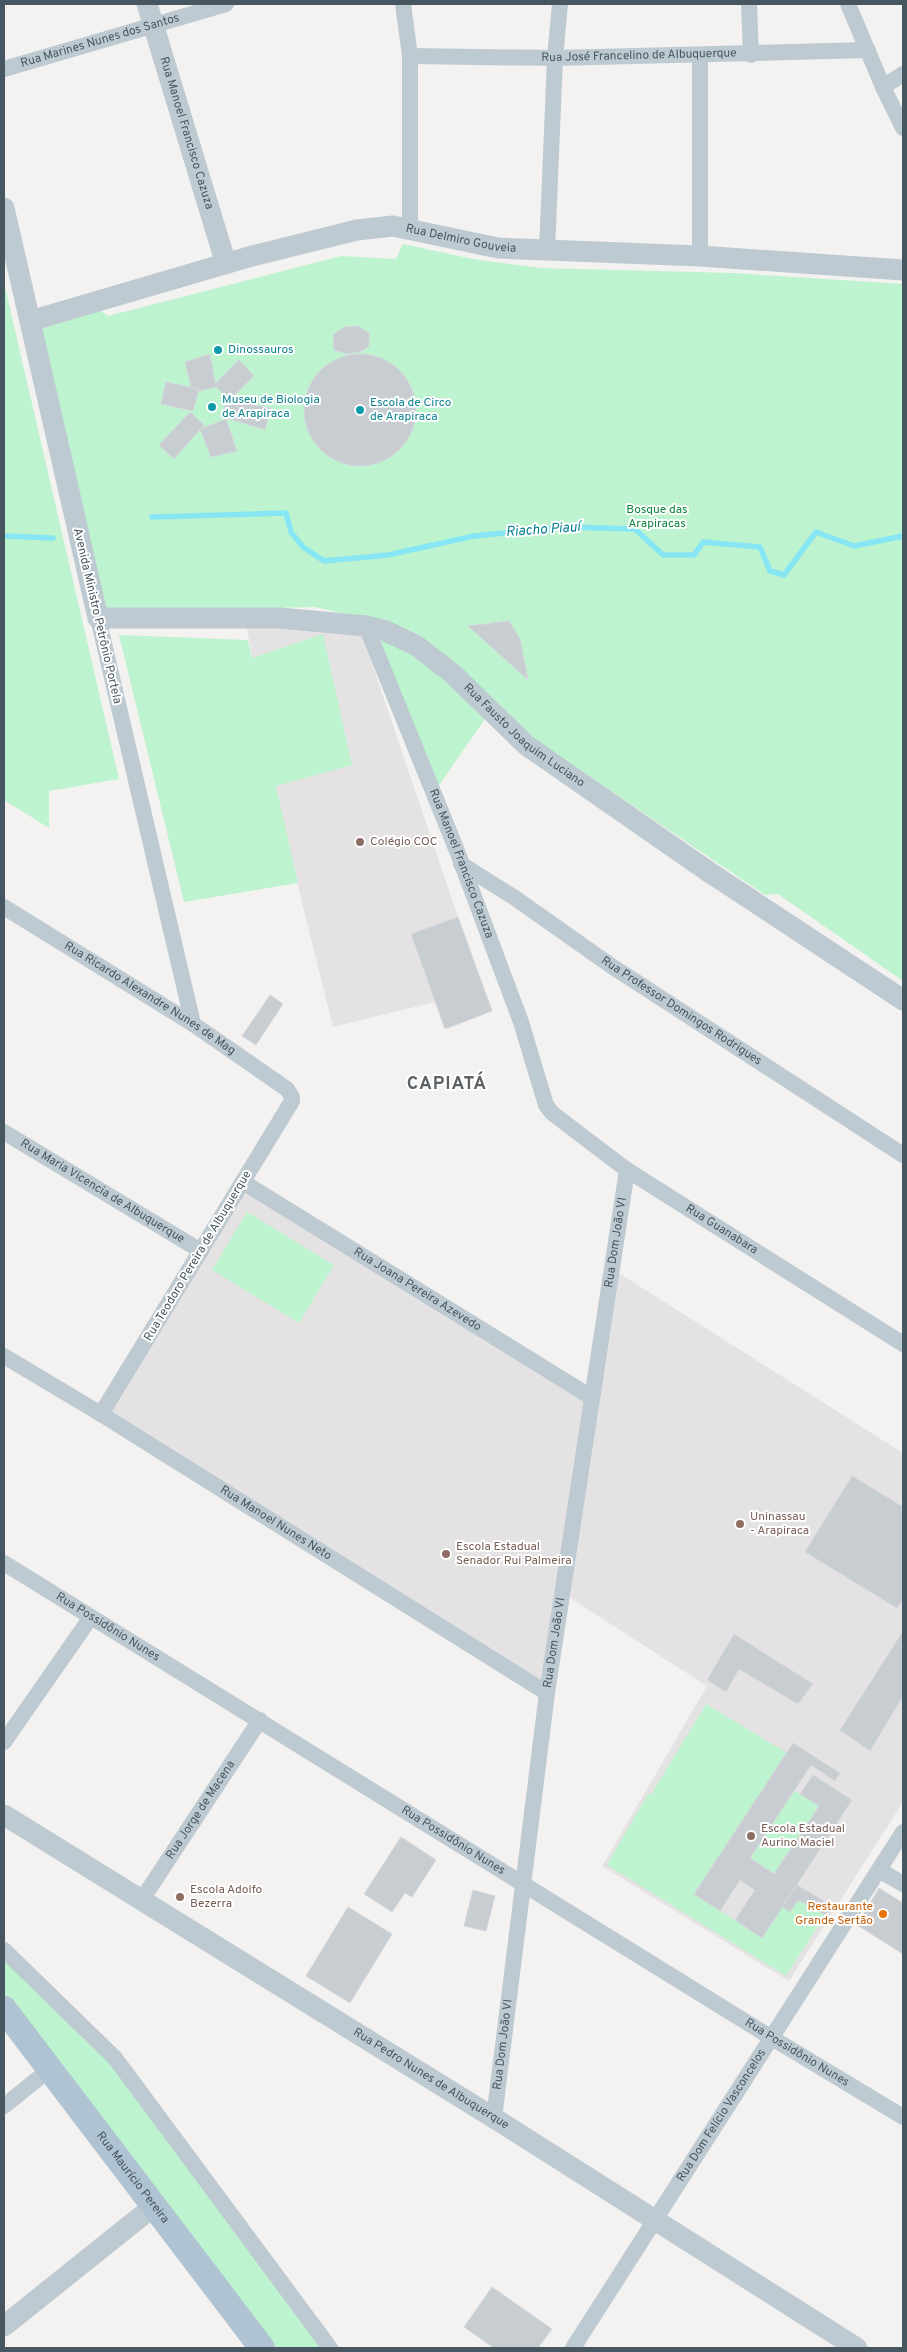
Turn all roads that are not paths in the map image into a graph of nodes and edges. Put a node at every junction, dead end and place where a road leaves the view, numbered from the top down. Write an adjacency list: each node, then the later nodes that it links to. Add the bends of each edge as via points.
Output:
1 (147, 4): 7 (street, Rua Manoel Francisco Cazuza)
2 (226, 4): 7 (street, Rua Marines Nunes dos Santos)
3 (404, 4): 10 (street)
4 (560, 4): 12 (street)
5 (748, 4): 9 (street)
6 (848, 4): 8 (street)
7 (152, 26): 13 (street, Rua Marines Nunes dos Santos); 21 (street, Rua Manoel Francisco Cazuza)
8 (868, 50): 9 (street, Rua José Francelino de Albuquerque); 15 (street)
9 (752, 55): 11 (street, Rua José Francelino de Albuquerque)
10 (410, 56): 12 (street, Rua José Francelino de Albuquerque); 18 (street)
11 (700, 56): 12 (street, Rua José Francelino de Albuquerque); 20 (street)
12 (555, 58): 19 (street)
13 (4, 69)
14 (903, 74): 15 (street)
15 (883, 87): 16 (street)
16 (903, 128)
17 (4, 208): 23 (street, Avenida Ministro Petrônio Portela)
18 (410, 229): 19 (street, Rua Delmiro Gouveia, via 498,248); 21 (street, Rua Delmiro Gouveia, via 393,226 357,230)
19 (547, 251): 20 (street, Rua Delmiro Gouveia)
20 (700, 256): 22 (street, Rua Delmiro Gouveia)
21 (226, 264): 23 (street, Rua Delmiro Gouveia)
22 (903, 270)
23 (30, 321): 24 (street, Avenida Ministro Petrônio Portela)
24 (98, 618): 25 (street, Rua Fausto Joaquim Luciano, via 280,618); 29 (street, Avenida Ministro Petrônio Portela)
25 (366, 626): 26 (street, Rua Manoel Francisco Cazuza); 28 (street, Rua Fausto Joaquim Luciano, via 386,631 417,646 453,674 526,745 709,872)
26 (461, 864): 31 (street, Rua Manoel Francisco Cazuza, via 521,1022); 33 (street, Rua Professor Domingos Rodrigues)
27 (4, 907): 29 (street, Rua Ricardo Alexandre Nunes de Mag)
28 (903, 1000)
29 (193, 1024): 30 (street, Rua Ricardo Alexandre Nunes de Mag, via 287,1089)
30 (292, 1097): 35 (street, Rua Teodoro Pereira de Albuquerque)
31 (546, 1105): 34 (street, Rua Guanabara)
32 (4, 1132): 36 (street, Rua Maria Vicencia de Albuquerque)
33 (903, 1155)
34 (627, 1170): 37 (street, Rua Guanabara); 39 (street, Rua Dom João VI)
35 (243, 1182): 36 (street, Rua Teodoro Pereira de Albuquerque); 39 (street, Rua Joana Pereira Azevedo)
36 (201, 1251): 40 (street, Rua Teodoro Pereira de Albuquerque)
37 (903, 1344)
38 (4, 1356): 40 (street, Rua Manoel Nunes Neto)
39 (591, 1397): 43 (street, Rua Dom João VI)
40 (101, 1414): 43 (street, Rua Manoel Nunes Neto)
41 (4, 1563): 42 (street, Rua Possidônio Nunes)
42 (91, 1617): 44 (street, Rua Possidônio Nunes); 45 (street)
43 (547, 1693): 49 (street, Rua Dom João VI)
44 (260, 1720): 49 (street, Rua Possidônio Nunes); 51 (street, Rua Jorge de Macena)
45 (4, 1742)
46 (4, 1815): 51 (street, Rua Pedro Nunes de Albuquerque)
47 (903, 1832): 48 (street, Rua Dom Felício Vasconcelos)
48 (879, 1870): 50 (street); 54 (street, Rua Dom Felício Vasconcelos)
49 (522, 1882): 54 (street, Rua Possidônio Nunes); 58 (street, Rua Dom João VI)
50 (903, 1884)
51 (141, 1901): 58 (street, Rua Pedro Nunes de Albuquerque)
52 (4, 1950): 62 (street, via 115,2058)
53 (4, 2009): 55 (main road, Rua Maurício Pereira)
54 (772, 2038): 57 (street, Rua Possidônio Nunes); 60 (street, Rua Dom Felício Vasconcelos)
55 (50, 2069): 56 (street); 59 (main road, Rua Maurício Pereira)
56 (4, 2106)
57 (903, 2117)
58 (494, 2118): 60 (street, Rua Pedro Nunes de Albuquerque)
59 (154, 2206): 61 (street); 63 (main road, Rua Maurício Pereira)
60 (656, 2220): 65 (street, Rua Dom Felício Vasconcelos); 66 (street, Rua Pedro Nunes de Albuquerque)
61 (4, 2326)
62 (327, 2345): 64 (street)
63 (262, 2348)
64 (341, 2348)
65 (573, 2348)
66 (857, 2348)

